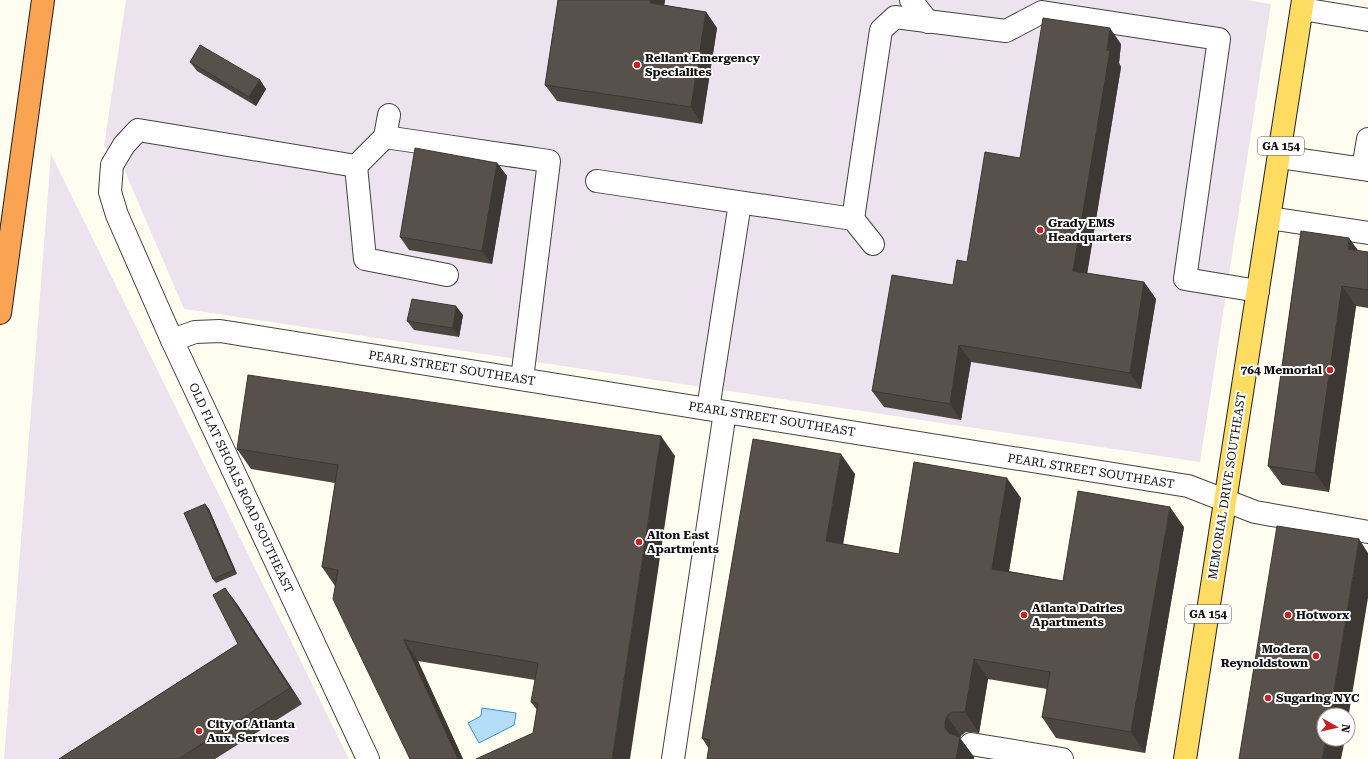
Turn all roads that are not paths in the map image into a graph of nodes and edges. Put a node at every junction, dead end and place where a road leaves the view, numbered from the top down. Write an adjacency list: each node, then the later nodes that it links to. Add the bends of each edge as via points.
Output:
1 (43, 0): 20 (highway)
2 (911, 0): 5 (street)
3 (1303, 5): 4 (street); 9 (main road, MEMORIAL DRIVE SOUTHEAST / GA 154)
4 (1368, 20)
5 (928, 22): 15 (street, via 895,17 882,30); 19 (street, via 1006,32 1042,12 1219,39 1185,279)
6 (389, 115): 7 (street)
7 (385, 137): 10 (street); 22 (street, via 549,161)
8 (1368, 139): 11 (street)
9 (1280, 156): 11 (street); 14 (main road, MEMORIAL DRIVE SOUTHEAST / GA 154)
10 (356, 166): 18 (street, via 365,259); 21 (street, OLD FLAT SHOALS ROAD SOUTHEAST, via 138,130 124,145 112,165 110,192 117,215)
11 (1366, 169)
12 (597, 181): 13 (street)
13 (740, 202): 15 (street); 23 (street)
14 (1270, 218): 16 (street); 19 (main road, MEMORIAL DRIVE SOUTHEAST / GA 154)
15 (853, 219): 17 (street)
16 (1368, 233)
17 (873, 244)
18 (447, 275)
19 (1258, 291): 24 (main road, MEMORIAL DRIVE SOUTHEAST / GA 154)
20 (0, 313)
21 (172, 340): 22 (street, PEARL STREET SOUTHEAST, via 194,332 220,331); 27 (street, OLD FLAT SHOALS ROAD SOUTHEAST)
22 (522, 379): 23 (street, PEARL STREET SOUTHEAST)
23 (717, 410): 24 (street, PEARL STREET SOUTHEAST, via 1188,486); 28 (street)
24 (1225, 501): 25 (street, PEARL STREET SOUTHEAST, via 1255,512); 30 (main road, MEMORIAL DRIVE SOUTHEAST / GA 154)
25 (1367, 527)
26 (971, 744): 29 (street)
27 (368, 759)
28 (673, 759)
29 (1062, 759)
30 (1185, 759)

